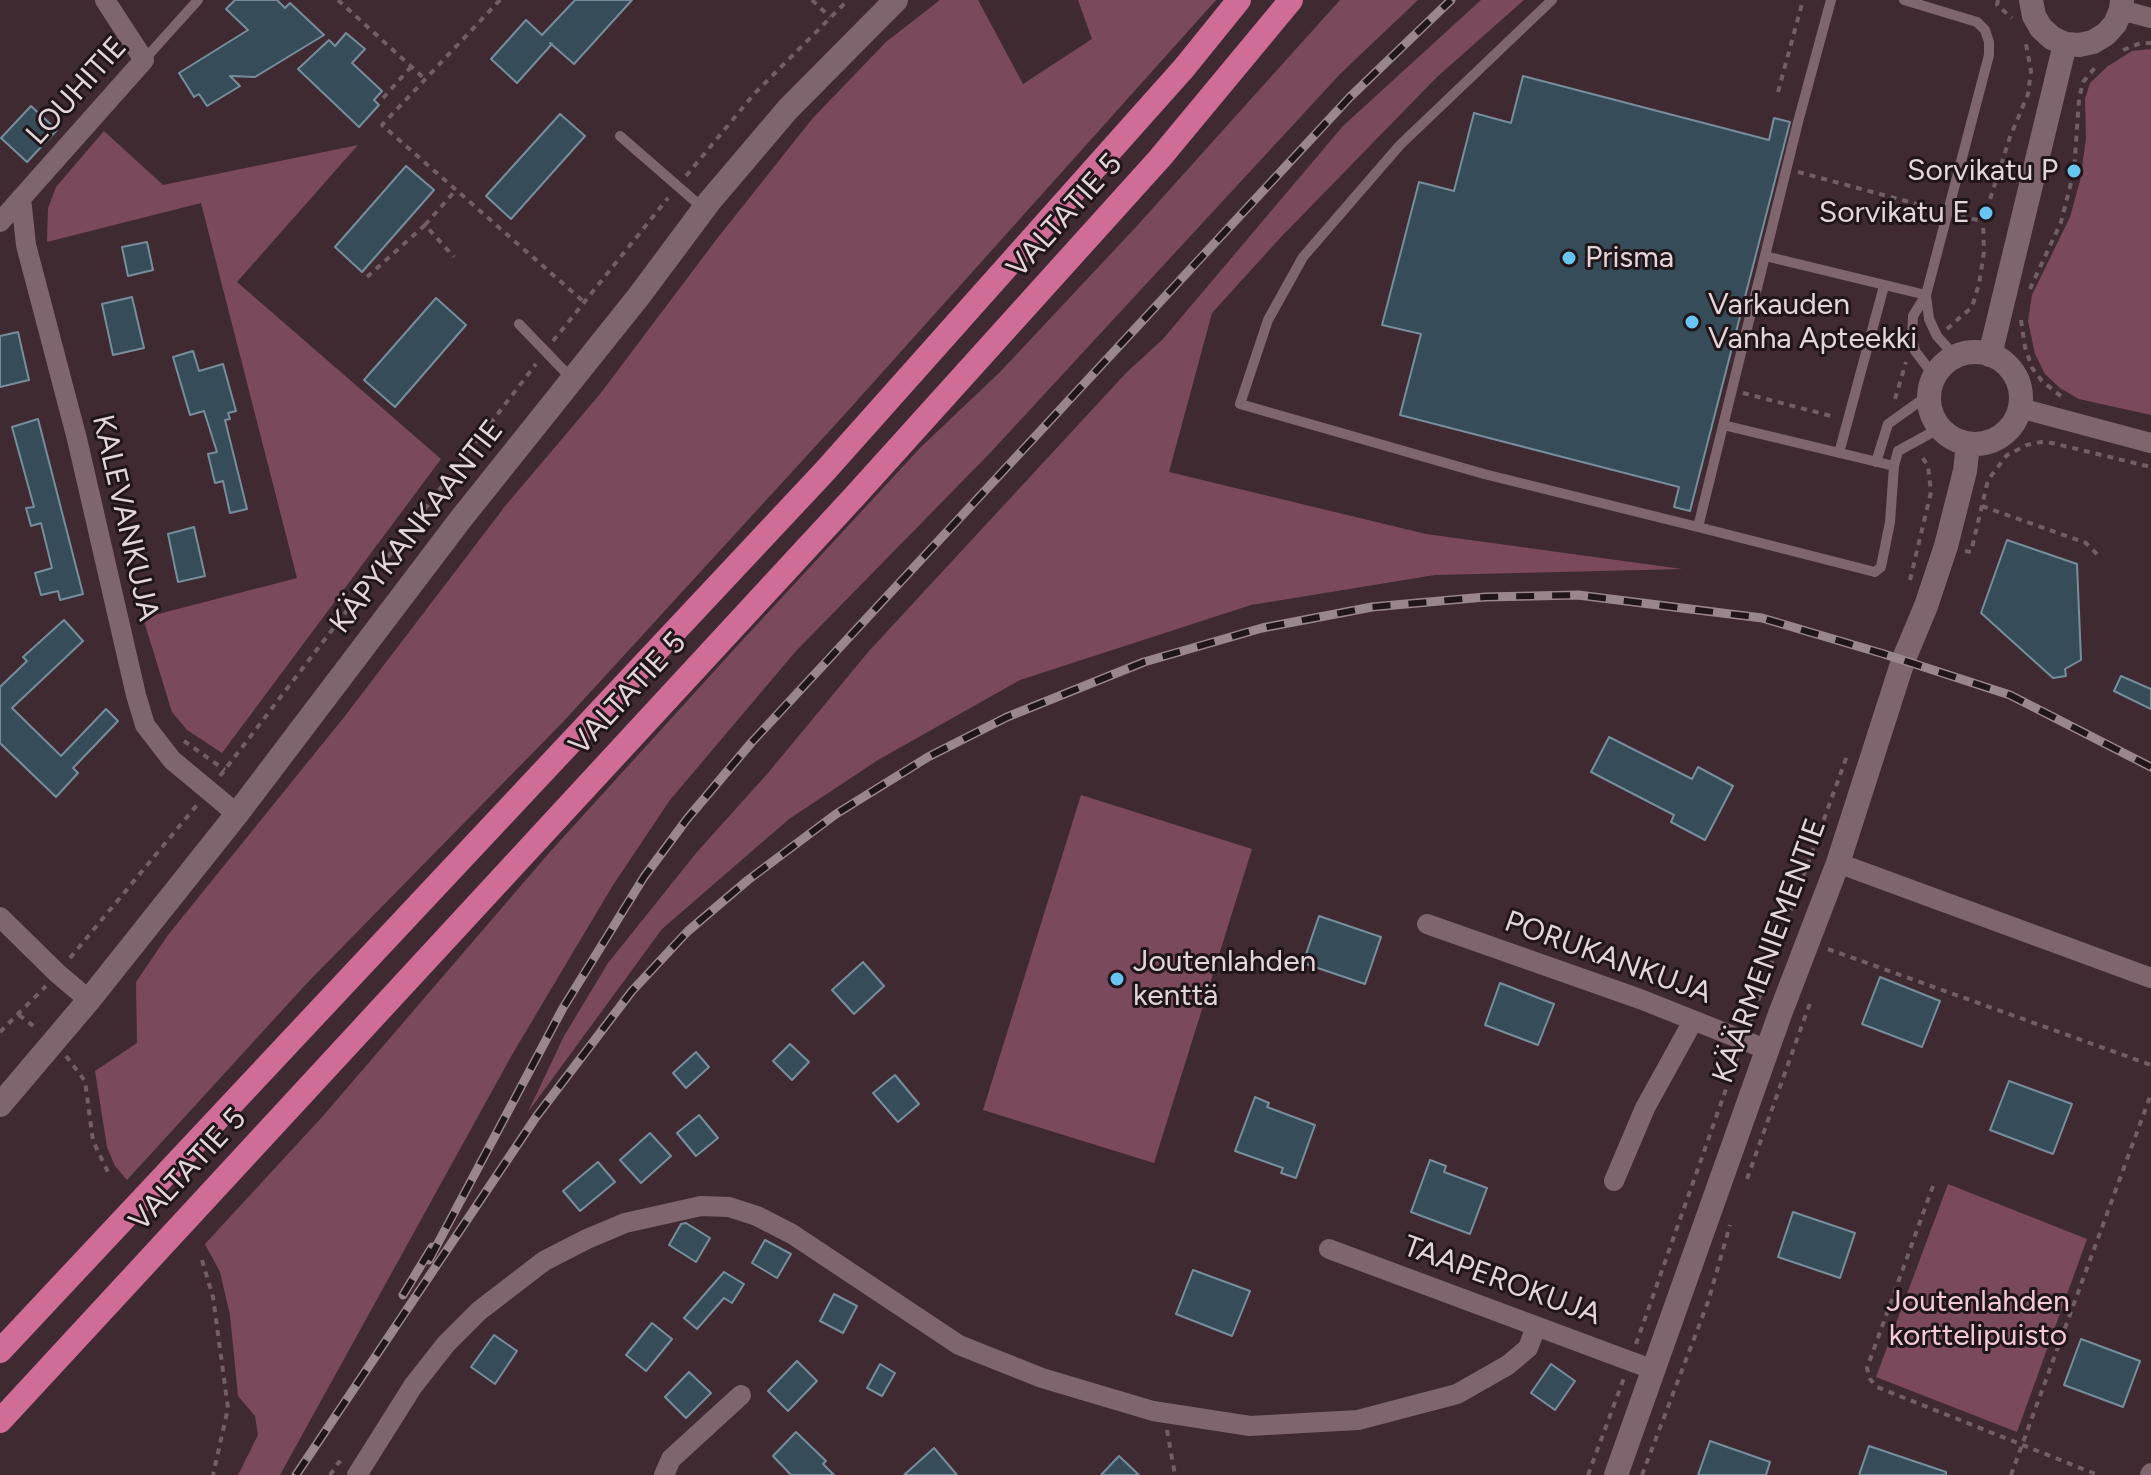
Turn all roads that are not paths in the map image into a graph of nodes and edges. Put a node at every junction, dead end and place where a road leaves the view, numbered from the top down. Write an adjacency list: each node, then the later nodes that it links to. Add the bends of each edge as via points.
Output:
1 (105, 0): 15 (street)
2 (198, 0): 15 (lane, LOUHITIE)
3 (896, 0): 18 (street, KÄPYKANKAANTIE, via 788,109)
4 (1239, 0): 49 (highway, VALTATIE 5, via 825,471)
5 (1291, 0): 14 (highway, VALTATIE 5)
6 (1310, 0): 14 (highway)
7 (1552, 0): 36 (lane, via 1400,145 1303,257 1268,320 1240,404 1484,474)
8 (1831, 0): 20 (lane)
9 (1904, 0): 22 (lane, via 1977,22 1989,42)
10 (2030, 1): 13 (street, via 2041,28)
11 (2122, 5): 12 (street); 13 (street, via 2106,34 2093,42)
12 (2151, 18)
13 (2065, 44): 24 (street)
14 (1253, 47): 53 (highway, VALTATIE 5, via 1160,158 854,497)
15 (144, 60): 17 (street, LOUHITIE)
16 (620, 136): 18 (lane)
17 (21, 198): 19 (street, LOUHITIE); 37 (street, KALEVANKUJA, via 26,245 145,725 158,745)
18 (704, 209): 26 (street, KÄPYKANKAANTIE)
19 (0, 222)
20 (1765, 256): 21 (lane); 29 (lane)
21 (1884, 286): 22 (lane); 33 (lane)
22 (1926, 295): 25 (lane, via 1937,336); 27 (lane, via 1913,316 1912,338)
23 (519, 324): 26 (lane)
24 (1990, 355): 25 (street); 28 (street, via 2012,370)
25 (1956, 357): 27 (street, via 1940,369)
26 (573, 380): 37 (street, KÄPYKANKAANTIE)
27 (1932, 386): 30 (street, via 1934,418); 34 (lane, via 1888,424)
28 (2020, 408): 31 (street); 32 (street, via 2007,432 1982,444)
29 (1723, 425): 33 (lane); 36 (lane)
30 (1940, 428): 32 (street); 35 (lane, via 1898,451)
31 (2151, 443)
32 (1968, 444): 38 (street, KÄÄRMENIEMENTIE, via 1946,546)
33 (1839, 453): 34 (lane)
34 (1876, 462): 35 (lane)
35 (1894, 466): 36 (lane, via 1884,552 1875,572)
36 (1698, 527)
37 (237, 814): 42 (street, KÄPYKANKAANTIE)
38 (1838, 863): 41 (street); 44 (street, KÄÄRMENIEMENTIE)
39 (0, 917): 42 (street)
40 (1427, 924): 43 (street, PORUKANKUJA)
41 (2151, 978)
42 (89, 1000): 45 (street, KÄPYKANKAANTIE)
43 (1693, 1021): 44 (street, PORUKANKUJA); 46 (street, via 1645,1108)
44 (1768, 1050): 51 (street, KÄÄRMENIEMENTIE)
45 (0, 1105)
46 (1614, 1181)
47 (1329, 1249): 48 (street, TAAPEROKUJA)
48 (1536, 1327): 51 (street, TAAPEROKUJA); 54 (street, via 1528,1348 1508,1365 1457,1394 1358,1420 1250,1426 1163,1412 1042,1378 959,1345 792,1234 729,1207 701,1206 625,1223 587,1239 544,1261 479,1311 413,1386)
49 (9, 1337): 50 (highway, VALTATIE 5)
50 (0, 1351)
51 (1654, 1370): 56 (street, KÄÄRMENIEMENTIE)
52 (741, 1395): 55 (street, via 671,1459)
53 (0, 1421)
54 (357, 1475)
55 (664, 1475)
56 (1616, 1475)

